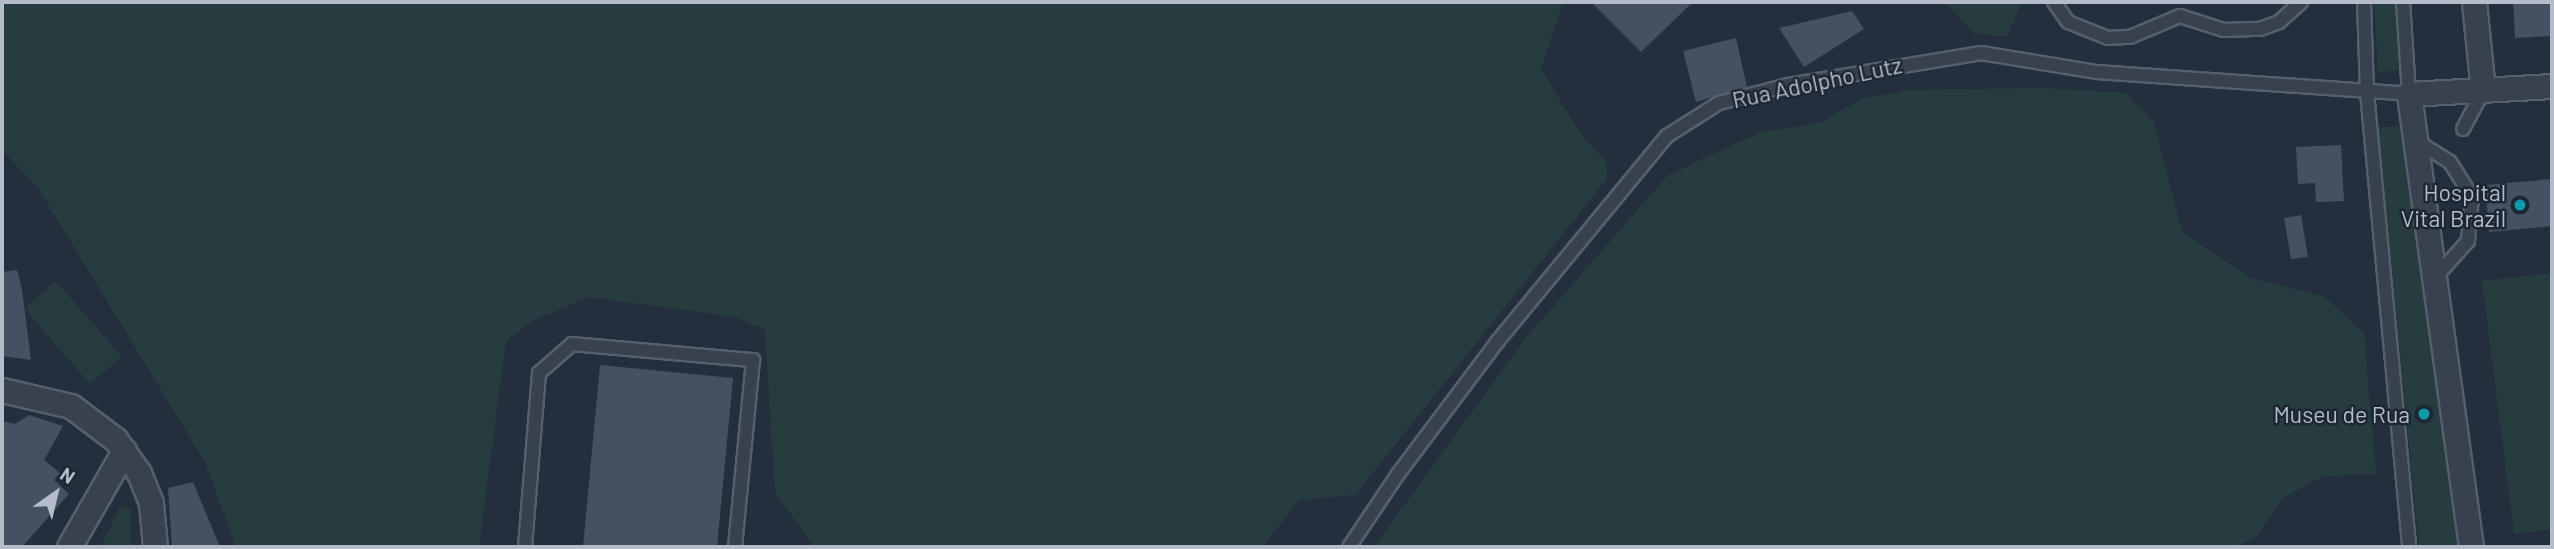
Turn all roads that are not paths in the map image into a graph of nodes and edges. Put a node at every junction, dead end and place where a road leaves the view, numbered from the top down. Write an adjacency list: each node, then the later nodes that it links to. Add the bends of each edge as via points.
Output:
1 (2054, 2): 2 (lane, via 2068,22 2108,38 2130,37 2180,16 2224,30 2260,29 2279,22)
2 (2301, 2)
3 (2364, 2): 8 (lane)
4 (2403, 2): 9 (lane)
5 (2473, 2): 7 (street)
6 (2552, 86): 7 (street)
7 (2483, 91): 9 (street); 10 (lane)
8 (2367, 92): 9 (lane, Rua Adolpho Lutz); 19 (lane, Rua Adolpho Lutz, via 2097,72 1982,53 1788,85 1720,103 1658,147 1489,353); 20 (lane)
9 (2409, 94): 11 (street)
10 (2463, 129)
11 (2415, 141): 12 (street); 12 (lane, via 2450,162 2472,197 2468,242)
12 (2433, 280): 21 (street)
13 (2, 390): 14 (street, via 71,406 93,419)
14 (124, 451): 15 (street); 16 (street, via 151,503)
15 (69, 547)
16 (155, 547)
17 (525, 547): 18 (lane, via 539,373 572,344 753,360)
18 (735, 547)
19 (1349, 547)
20 (2409, 547)
21 (2471, 547)

